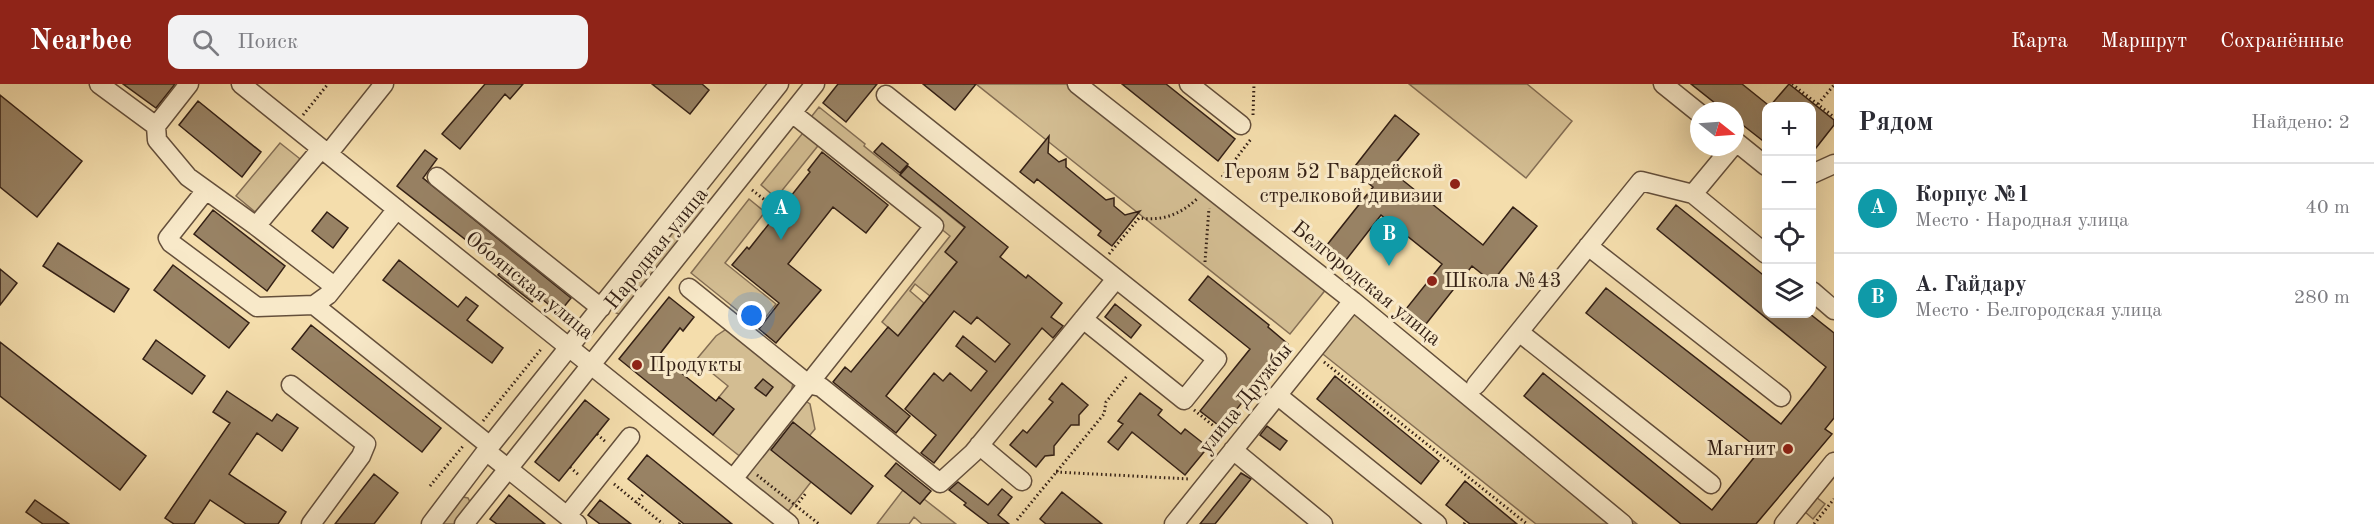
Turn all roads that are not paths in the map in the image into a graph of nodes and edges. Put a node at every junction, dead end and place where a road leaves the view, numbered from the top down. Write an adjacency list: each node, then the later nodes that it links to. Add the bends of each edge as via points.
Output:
1 (99, 84): 13 (street)
2 (189, 84): 13 (street)
3 (241, 84): 16 (street, Обоянская улица)
4 (384, 84): 16 (street)
5 (779, 84): 34 (street, Народная улица)
6 (815, 84): 12 (street, Народная улица)
7 (1077, 84): 32 (street, Белгородская улица)
8 (1189, 84): 14 (street)
9 (1663, 84): 11 (street)
10 (886, 95): 28 (street)
11 (1690, 106)
12 (792, 113): 39 (street, Народная улица); 40 (street, via 934,226)
13 (156, 126): 22 (street, via 157,140 188,177)
14 (1249, 128)
15 (1744, 149): 18 (street)
16 (325, 152): 24 (street, Обоянская улица); 25 (street)
17 (1724, 156): 23 (street)
18 (1762, 162)
19 (1834, 164): 20 (street)
20 (1816, 172)
21 (437, 177): 34 (street)
22 (206, 190): 25 (street); 33 (street, via 168,238 171,243 257,307)
23 (1693, 194): 26 (street, via 1641,181); 27 (street)
24 (397, 209): 29 (street); 38 (street, Обоянская улица)
25 (256, 226): 29 (street)
26 (1588, 246): 37 (street); 44 (street)
27 (1762, 250)
28 (1116, 279): 36 (street); 36 (street, via 1216,359 1184,400)
29 (334, 286): 33 (street)
30 (689, 288): 40 (street)
31 (1816, 294): 35 (street)
32 (1353, 301): 43 (street, улица Дружбы); 63 (street, Белгородская улица)
33 (314, 305): 48 (street)
34 (601, 308): 38 (street, Народная улица)
35 (1834, 310)
36 (1083, 319): 47 (street)
37 (1519, 332): 42 (street); 53 (street)
38 (569, 347): 39 (street, Обоянская улица); 48 (street, Народная улица)
39 (592, 366): 50 (street, Народная улица); 51 (street, Обоянская улица)
40 (808, 384): 47 (street, via 821,387 939,483); 51 (street)
41 (291, 385): 56 (street, via 366,444)
42 (1476, 385)
43 (1277, 395): 46 (street, улица Дружбы); 54 (street)
44 (1781, 397)
45 (630, 437): 55 (street)
46 (1230, 444): 60 (street, улица Дружбы); 61 (street)
47 (979, 445): 52 (street)
48 (488, 448): 50 (street); 57 (street, Народная улица)
49 (1834, 462): 64 (street)
50 (508, 469): 55 (street); 58 (street, Народная улица)
51 (733, 479): 59 (street, Обоянская улица)
52 (1022, 481)
53 (1711, 484)
54 (1415, 518): 62 (street)
55 (572, 520)
56 (311, 524)
57 (431, 524)
58 (464, 524)
59 (789, 524)
60 (1174, 524)
61 (1323, 524)
62 (1437, 524)
63 (1623, 524)
64 (1784, 524)

